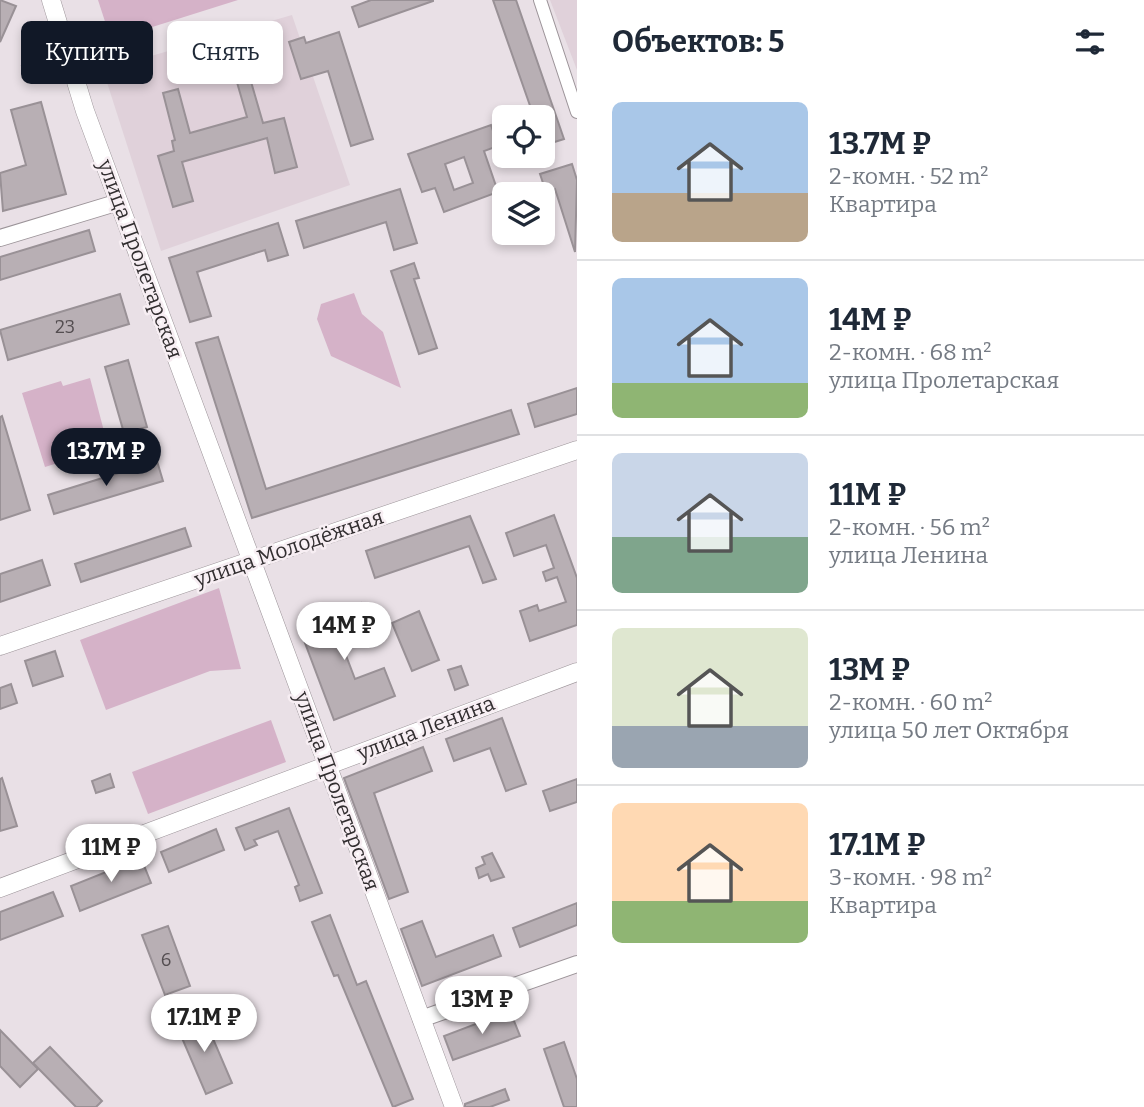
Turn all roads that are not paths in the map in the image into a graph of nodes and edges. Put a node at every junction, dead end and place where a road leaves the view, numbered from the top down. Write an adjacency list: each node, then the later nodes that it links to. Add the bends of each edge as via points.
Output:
1 (51, 0): 4 (main road, улица Пролетарская)
2 (540, 0): 3 (street)
3 (577, 112)
4 (119, 202): 5 (street); 7 (main road, улица Пролетарская)
5 (0, 238)
6 (577, 450): 7 (main road, улица Молодёжная)
7 (251, 561): 8 (main road, улица Молодёжная); 10 (main road, улица Пролетарская)
8 (0, 646)
9 (577, 672): 10 (main road, улица Ленина)
10 (327, 765): 11 (main road, улица Ленина); 13 (main road, улица Пролетарская)
11 (0, 888)
12 (577, 964): 13 (street)
13 (421, 1019): 14 (main road, улица Пролетарская)
14 (454, 1107)

